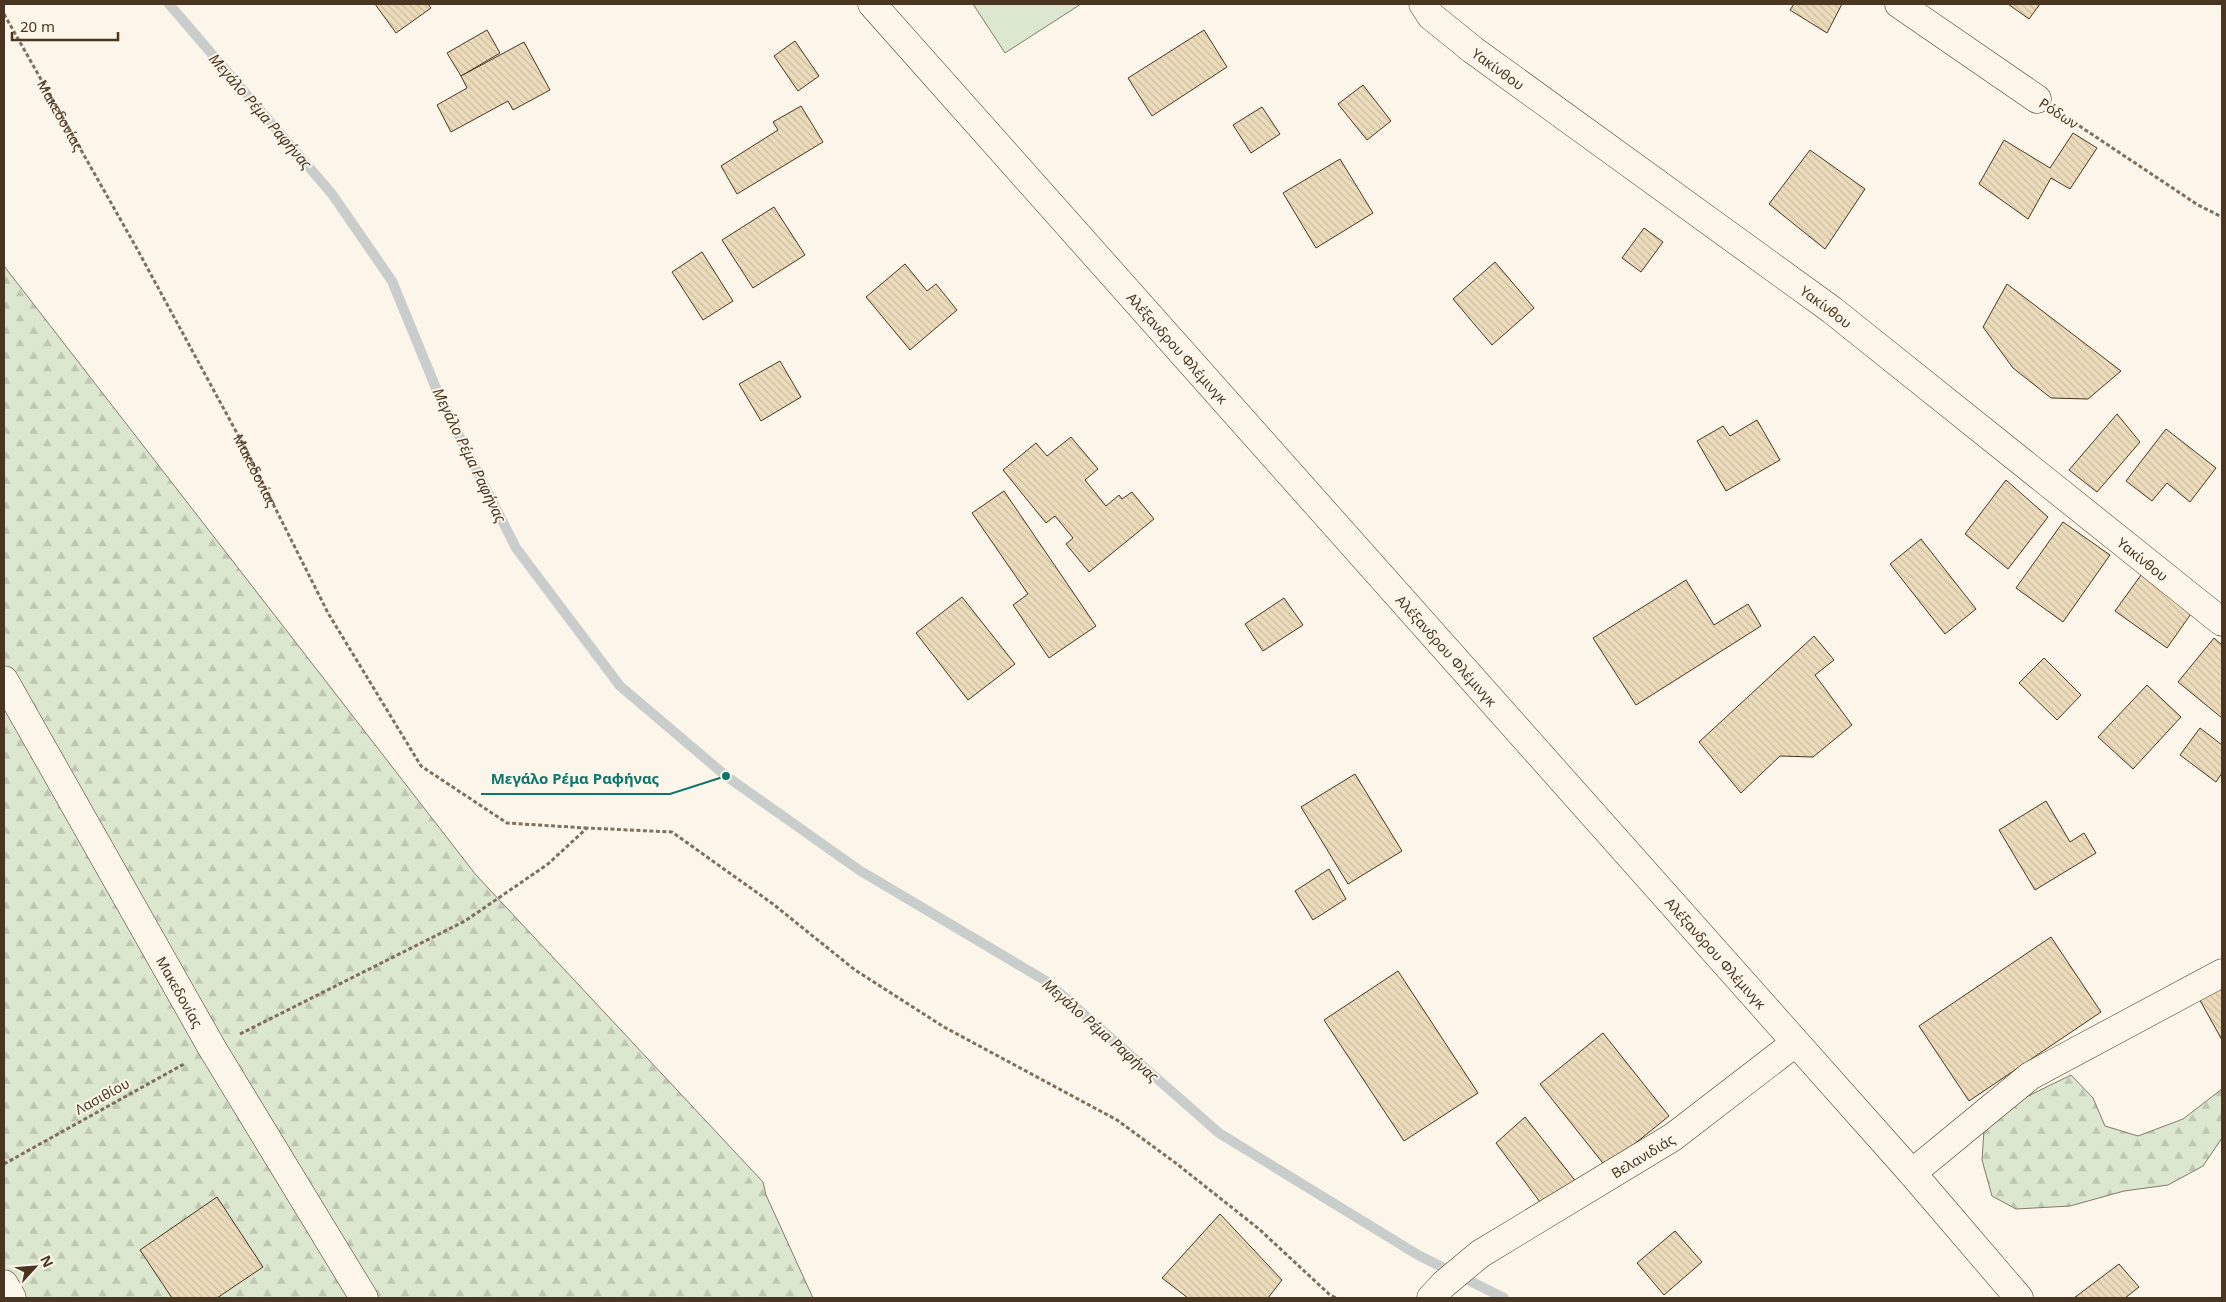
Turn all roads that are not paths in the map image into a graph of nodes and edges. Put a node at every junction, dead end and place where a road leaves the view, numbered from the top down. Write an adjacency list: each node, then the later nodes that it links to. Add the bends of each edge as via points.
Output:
1 (872, 4): 8 (street, Αλέξανδρου Φλέμινγκ)
2 (1423, 4): 5 (street, Υακίνθου, via 1431,16 1473,50 1832,310)
3 (1899, 4): 4 (street, Ρόδων)
4 (2037, 99)
5 (2222, 622)
6 (4, 680): 13 (street, Μακεδονίας, via 212,1048)
7 (2222, 973): 9 (street, via 2030,1076)
8 (1796, 1043): 9 (street, Αλέξανδρου Φλέμινγκ); 11 (street, Βελανιδιάς, via 1673,1137 1480,1254)
9 (1912, 1173): 14 (street, Αλέξανδρου Φλέμινγκ)
10 (4, 1284): 12 (street)
11 (1437, 1291)
12 (12, 1298)
13 (364, 1298)
14 (2020, 1298)

